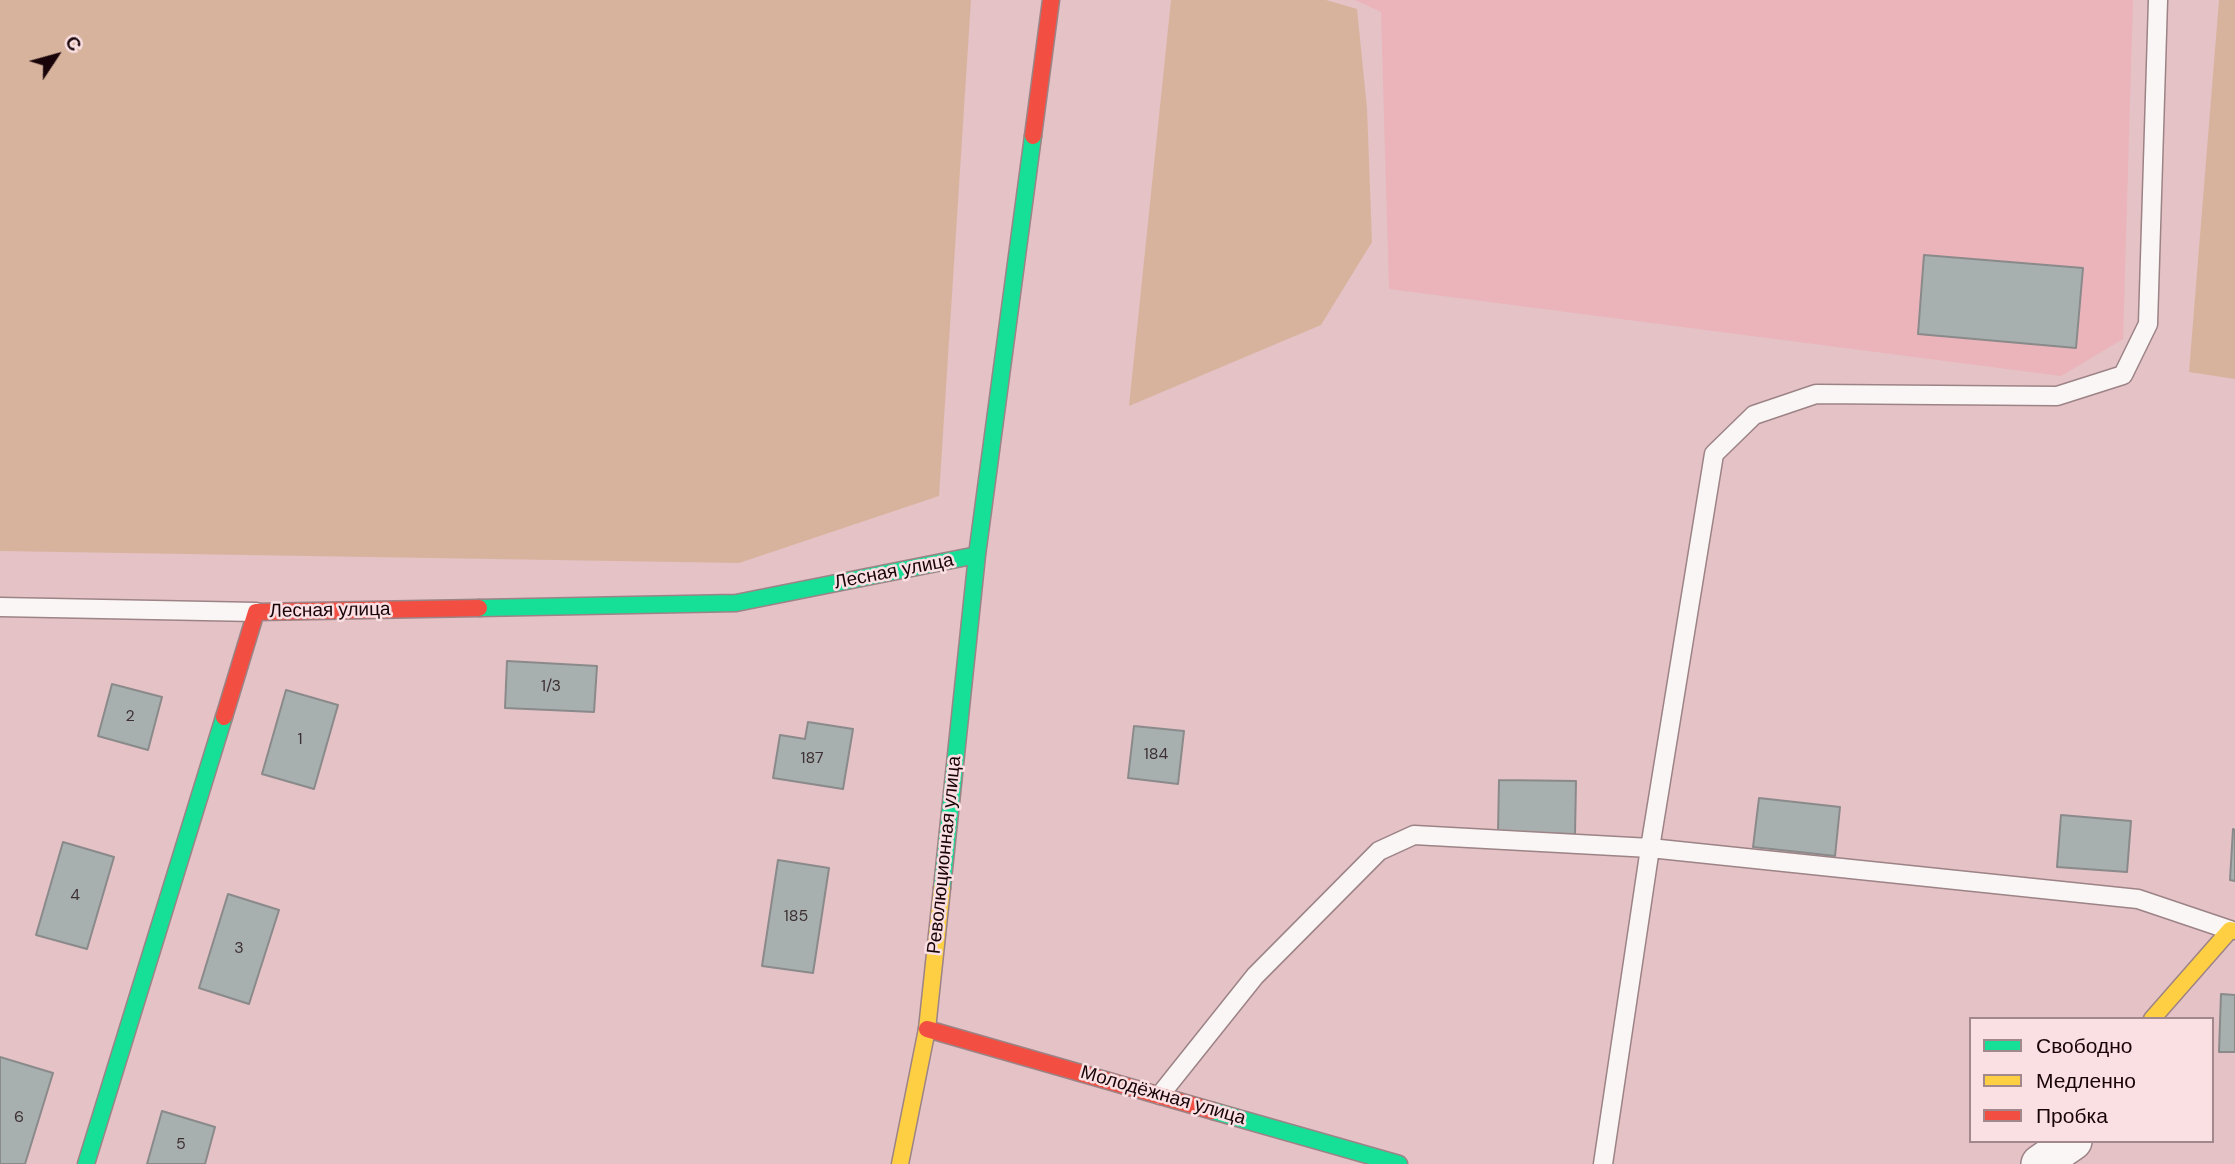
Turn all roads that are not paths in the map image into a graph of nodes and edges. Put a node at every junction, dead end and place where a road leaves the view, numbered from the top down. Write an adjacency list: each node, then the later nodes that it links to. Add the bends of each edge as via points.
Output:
1 (1051, 0): 3 (street, Революционная улица)
2 (2158, 0): 6 (lane, via 2148,324 2123,375 2057,396 1816,394 1754,415 1714,454)
3 (978, 550): 5 (street, Лесная улица, via 736,603); 9 (street, Революционная улица)
4 (0, 607): 5 (lane)
5 (256, 612): 12 (street, Лесная улица)
6 (1650, 848): 7 (lane, via 2138,899); 10 (lane, via 1414,835 1379,851 1255,976); 15 (lane)
7 (2232, 930): 8 (street)
8 (2154, 1017)
9 (927, 1029): 10 (street, Молодёжная улица); 13 (street, Революционная улица)
10 (1160, 1096): 14 (street, Молодёжная улица)
11 (2070, 1143): 16 (street)
12 (86, 1164)
13 (900, 1164)
14 (1399, 1164)
15 (1603, 1164)
16 (2040, 1164)

